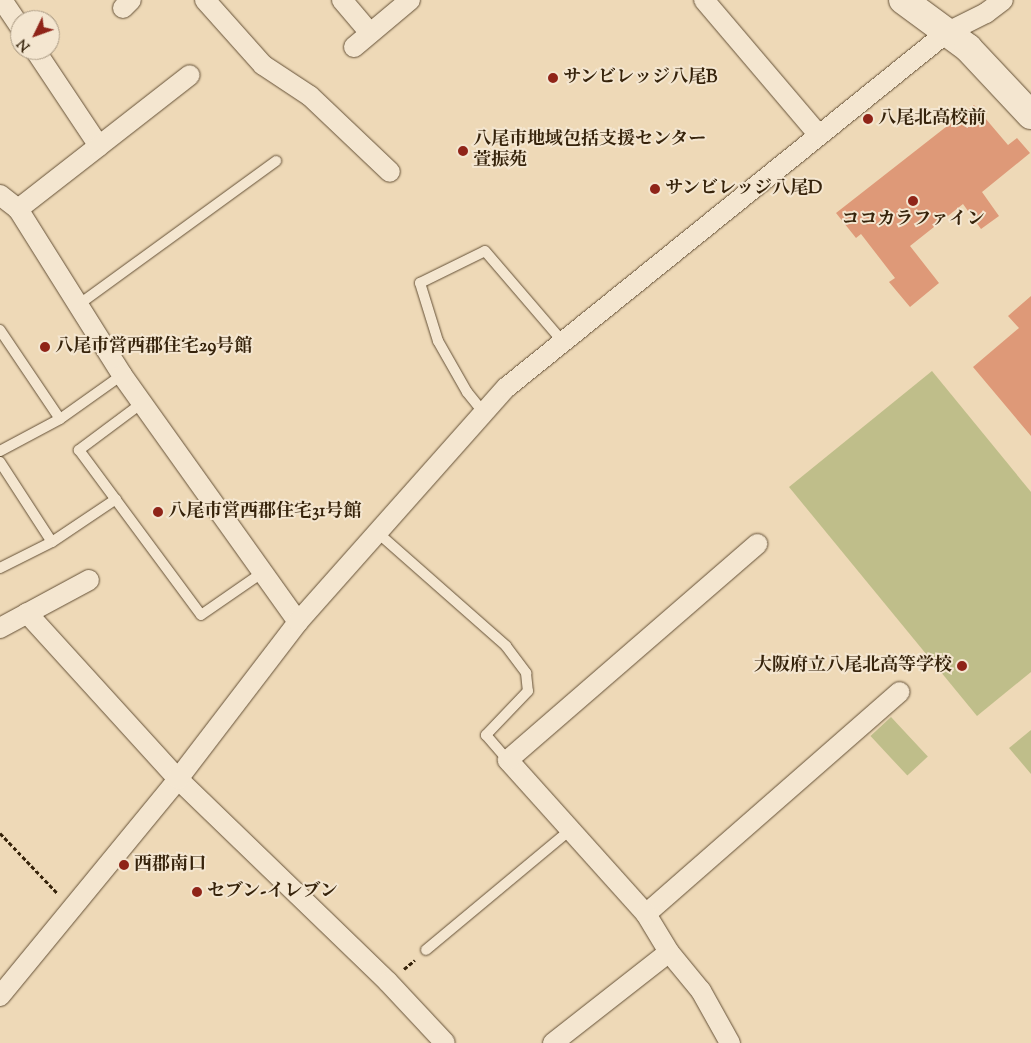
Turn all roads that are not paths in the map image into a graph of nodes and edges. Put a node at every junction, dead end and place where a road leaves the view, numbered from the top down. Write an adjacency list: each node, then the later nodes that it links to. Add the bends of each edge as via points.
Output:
1 (2, 0): 8 (street)
2 (205, 0): 18 (street, via 263,65 310,96)
3 (342, 0): 9 (street)
4 (410, 0): 9 (street)
5 (903, 0): 10 (street)
6 (1003, 0): 10 (street, via 986,13)
7 (697, 3): 15 (street, via 749,68)
8 (10, 12)
9 (370, 33): 11 (street)
10 (946, 33): 14 (street, via 968,48); 15 (street)
11 (354, 47)
12 (42, 60): 16 (street)
13 (190, 75): 16 (street)
14 (1031, 115)
15 (820, 135): 23 (street)
16 (99, 146): 20 (street)
17 (276, 161): 21 (lane)
18 (390, 172)
19 (0, 195): 20 (street)
20 (18, 209): 21 (street)
21 (78, 305): 24 (street)
22 (0, 330): 27 (lane)
23 (563, 342): 26 (street, via 507,387); 26 (lane, via 485,251 420,283 438,341 466,392)
24 (122, 375): 25 (street); 27 (lane)
25 (142, 403): 30 (lane, via 80,450); 35 (street)
26 (484, 413): 31 (street)
27 (60, 419): 28 (lane)
28 (0, 452)
29 (0, 462): 32 (lane)
30 (116, 499): 32 (lane); 35 (lane, via 201,615)
31 (378, 533): 38 (street); 41 (lane, via 506,646 526,673 528,691 486,735)
32 (52, 542): 34 (lane)
33 (757, 544): 41 (street)
34 (0, 568)
35 (263, 572): 38 (street)
36 (89, 580): 37 (street)
37 (26, 613): 39 (street); 42 (street)
38 (298, 622): 42 (street)
39 (0, 628)
40 (900, 692): 44 (street)
41 (508, 760): 43 (street)
42 (178, 779): 47 (street); 48 (street, via 388,982)
43 (570, 830): 44 (street); 45 (lane)
44 (646, 914): 46 (street)
45 (426, 950)
46 (669, 952): 49 (street); 50 (street, via 701,991)
47 (0, 996)
48 (445, 1043)
49 (553, 1043)
50 (730, 1043)

